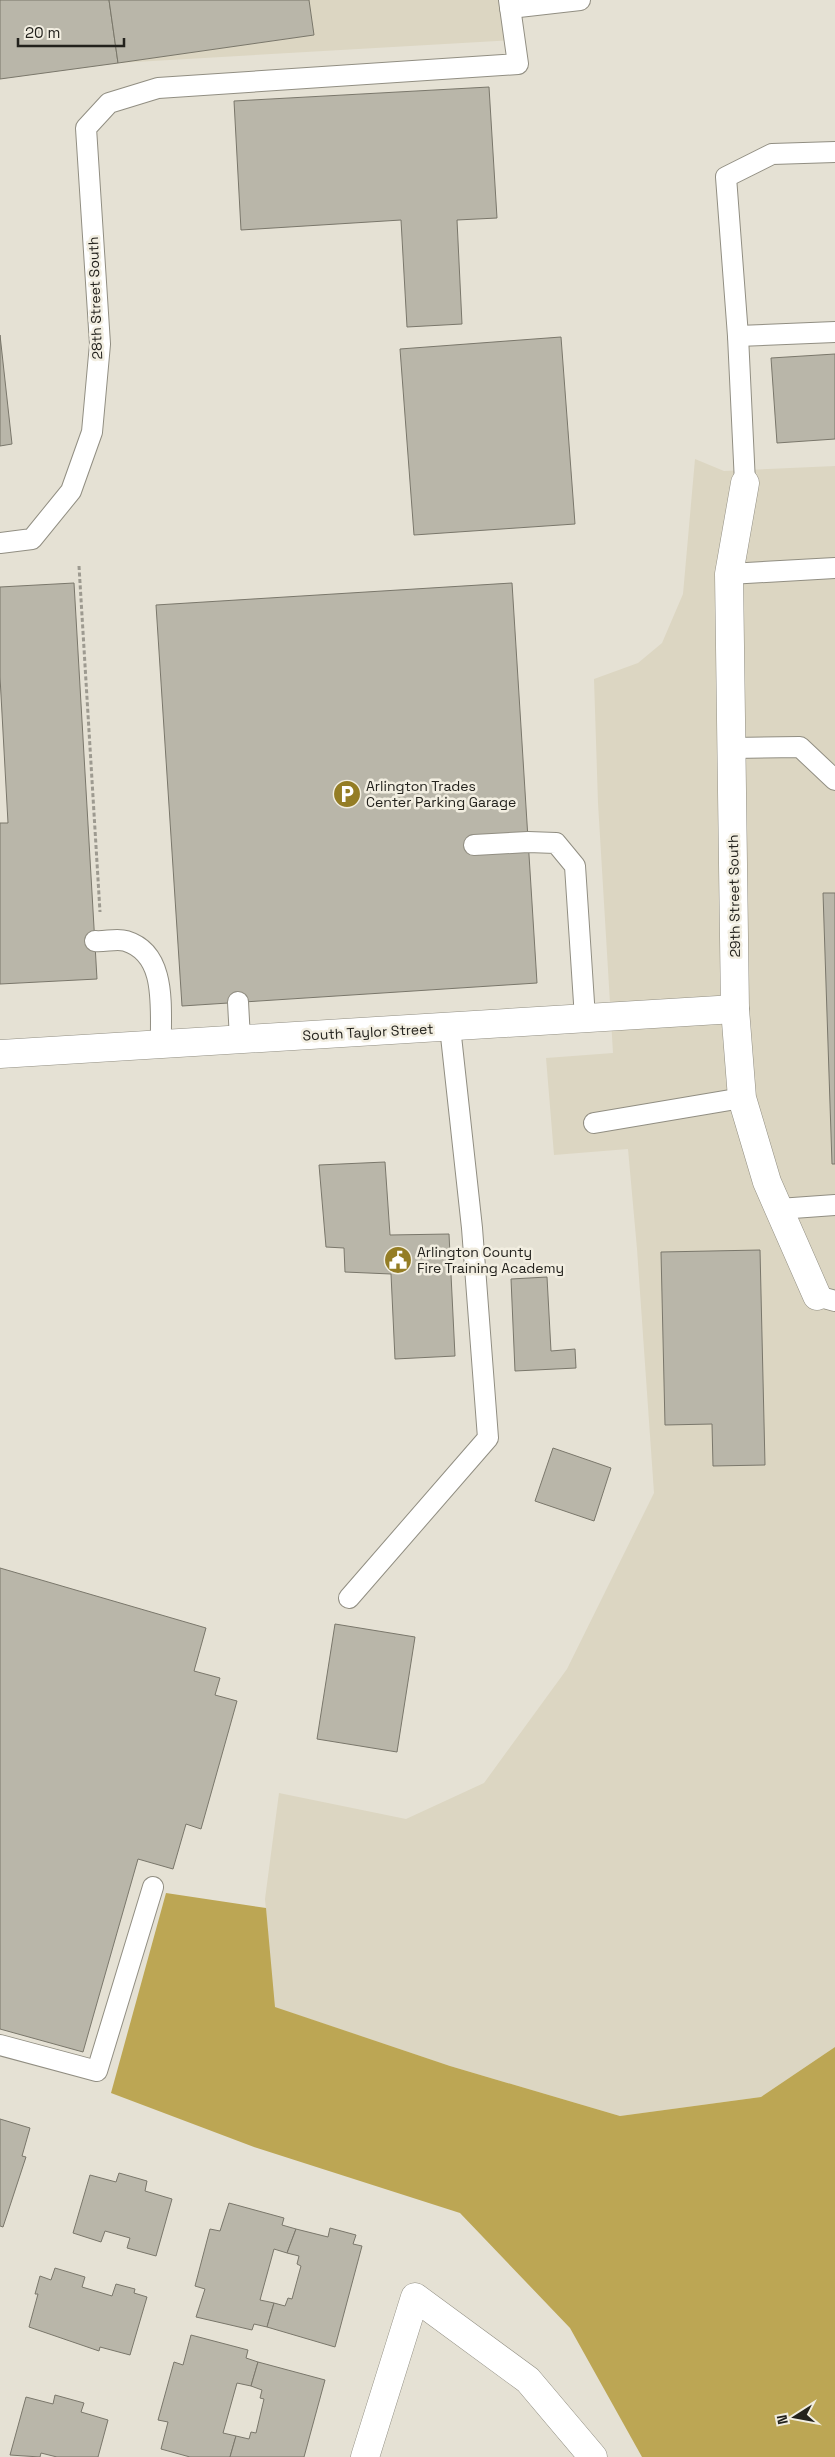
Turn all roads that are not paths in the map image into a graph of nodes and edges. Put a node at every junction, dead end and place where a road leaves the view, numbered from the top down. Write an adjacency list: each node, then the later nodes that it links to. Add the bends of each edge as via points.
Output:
1 (580, 0): 2 (lane)
2 (509, 4): 7 (lane, 28th Street South, via 518,64 158,88 109,104 86,128 100,344 92,432 71,491 32,539)
3 (835, 152): 5 (lane, via 772,154 726,176)
4 (835, 332): 5 (lane)
5 (738, 336): 6 (lane)
6 (745, 482): 9 (street, 29th Street South)
7 (0, 543)
8 (835, 568): 9 (lane)
9 (729, 574): 10 (street, 29th Street South)
10 (732, 748): 11 (lane, via 800,747); 15 (street, 29th Street South)
11 (835, 780)
12 (474, 845): 16 (lane, via 556,843 575,866)
13 (98, 941): 19 (lane, via 125,940 146,951 158,975)
14 (238, 1002): 18 (lane)
15 (735, 1009): 16 (street, South Taylor Street); 21 (street, 29th Street South)
16 (585, 1018): 17 (street, South Taylor Street)
17 (450, 1027): 18 (street, South Taylor Street); 26 (lane, via 472,1228 488,1438)
18 (240, 1039): 19 (street, South Taylor Street)
19 (161, 1044): 20 (street, South Taylor Street)
20 (0, 1054)
21 (742, 1098): 22 (lane); 24 (street, 29th Street South)
22 (594, 1123)
23 (835, 1204): 24 (lane)
24 (779, 1209): 25 (street, 29th Street South)
25 (826, 1298)
26 (350, 1598)
27 (153, 1887): 28 (lane, via 97,2071)
28 (0, 2045)
29 (365, 2457): 30 (street, via 415,2296 528,2380)
30 (593, 2457)

